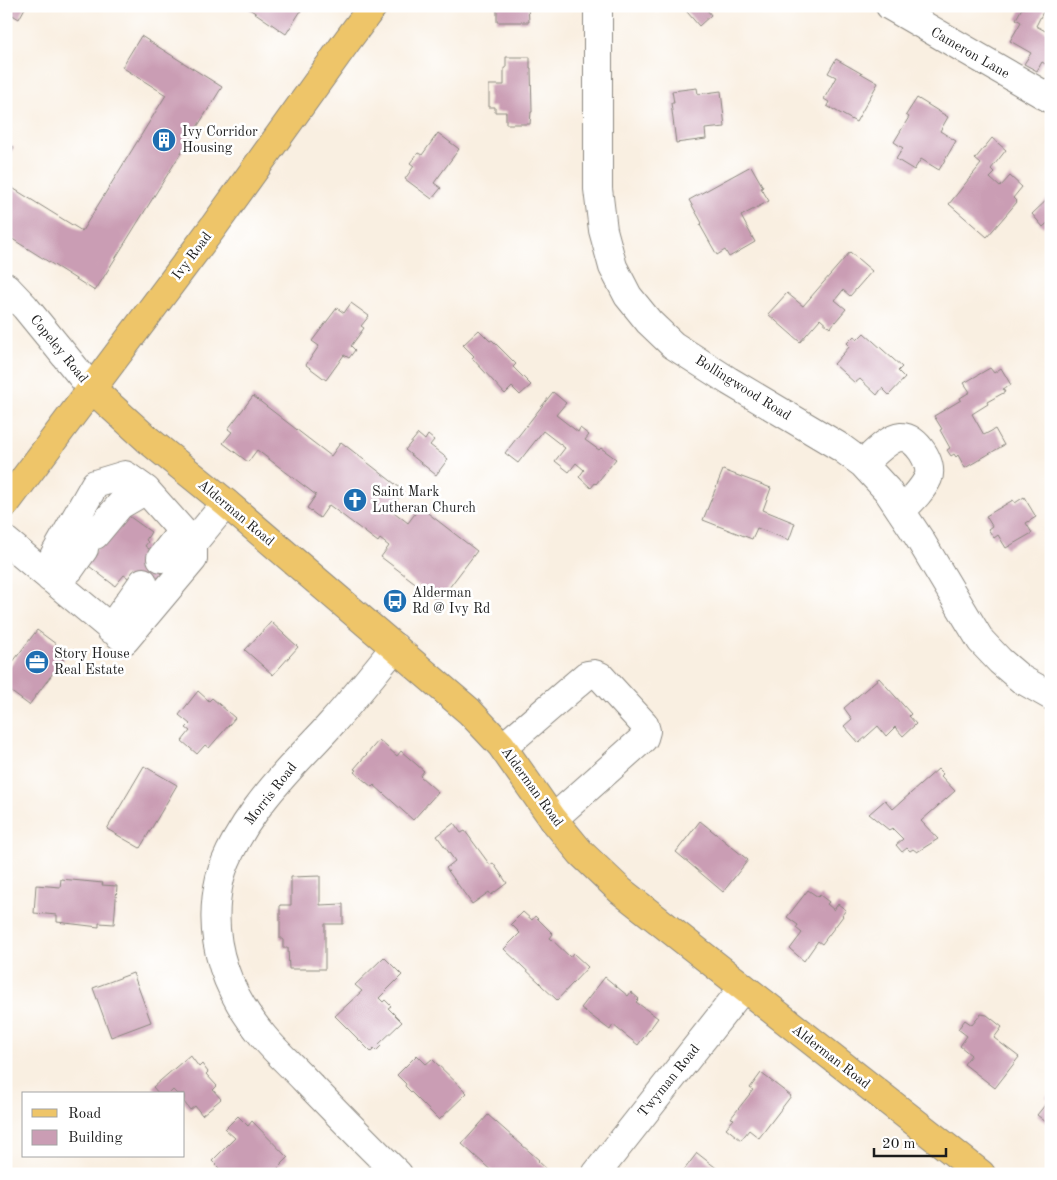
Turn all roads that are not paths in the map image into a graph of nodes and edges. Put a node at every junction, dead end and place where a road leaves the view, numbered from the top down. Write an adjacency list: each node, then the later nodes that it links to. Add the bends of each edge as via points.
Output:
1 (373, 6): 6 (main road, Ivy Road)
2 (598, 6): 7 (street, Bollingwood Road, via 598,189 603,230 613,267 628,296 673,344 840,447)
3 (890, 6): 4 (street, Cameron Lane)
4 (1051, 99)
5 (6, 287): 6 (street, Copeley Road)
6 (92, 389): 9 (main road, Ivy Road); 10 (main road, Alderman Road)
7 (862, 464): 11 (street, Bollingwood Road); 11 (street, via 894,439 910,439 919,447 928,460 929,476 919,493)
8 (146, 490): 12 (street); 15 (street, via 120,505 70,569); 15 (street, via 125,475 95,484 54,556)
9 (6, 503)
10 (226, 503): 12 (street); 18 (main road, Alderman Road)
11 (901, 510): 19 (street, Bollingwood Road, via 981,641 1021,678)
12 (187, 537): 14 (street); 17 (street, via 194,558 125,640)
13 (6, 541): 15 (street)
14 (161, 558)
15 (53, 575): 17 (street)
16 (143, 582): 17 (street)
17 (110, 629)
18 (395, 647): 20 (main road, Alderman Road, via 469,711); 23 (street, Morris Road, via 257,808 233,846 220,877 215,913 224,973 237,1000 263,1036)
19 (1051, 696)
20 (503, 747): 21 (main road, Alderman Road); 21 (street, via 587,675 600,676 644,724 644,738)
21 (553, 819): 22 (main road, Alderman Road, via 620,891)
22 (743, 988): 24 (street, Twyman Road); 25 (main road, Alderman Road)
23 (398, 1174)
24 (596, 1174)
25 (981, 1174)

